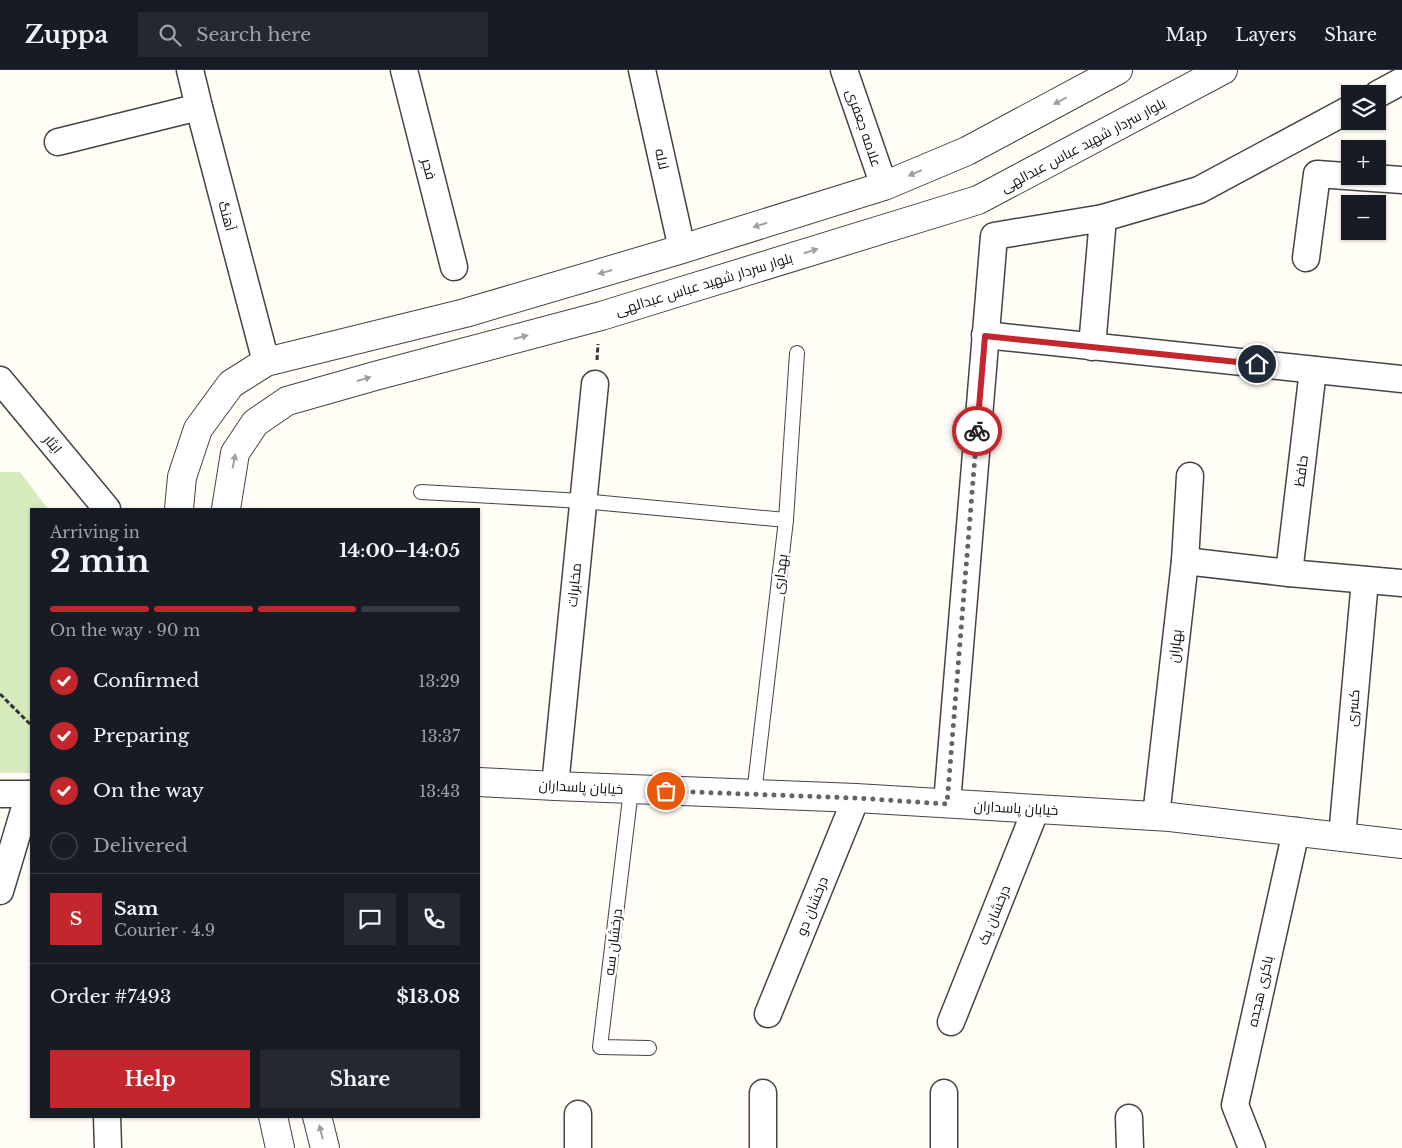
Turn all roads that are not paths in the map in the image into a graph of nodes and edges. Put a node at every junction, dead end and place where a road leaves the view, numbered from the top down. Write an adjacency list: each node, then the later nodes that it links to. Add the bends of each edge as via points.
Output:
1 (190, 70): 10 (street, آهنگ)
2 (404, 70): 18 (street, فجر)
3 (642, 70): 16 (street, لاله)
4 (844, 70): 14 (street, علامه جعفری)
5 (1118, 70): 7 (street)
6 (1224, 70): 32 (street, بلوار سردار شهید عباس عبدالهی, one-way to 6, via 235,453 256,423 287,402 601,316 978,200)
7 (1085, 78): 14 (street, one-way to 14, via 967,151)
8 (1402, 81): 9 (street)
9 (1386, 90)
10 (199, 107): 12 (street); 22 (street, آهنگ)
11 (1341, 114): 15 (street, via 1198,190)
12 (58, 142)
13 (1402, 180): 17 (street, via 1317,174)
14 (884, 186): 16 (street, one-way to 16)
15 (1103, 218): 19 (street, via 994,236); 20 (street)
16 (682, 249): 22 (street, one-way to 22, via 465,313)
17 (1306, 258)
18 (454, 267)
19 (985, 336): 20 (street); 45 (street)
20 (1092, 347): 23 (street)
21 (797, 353): 33 (lane, بهداری)
22 (266, 362): 31 (street, via 231,384 198,429 182,477)
23 (1313, 370): 24 (street); 35 (street, حافظ)
24 (1402, 379)
25 (0, 380): 30 (street, ایثار)
26 (595, 384): 29 (street, مخابرات)
27 (1190, 476): 34 (street, بهاران)
28 (421, 492): 29 (lane)
29 (582, 501): 33 (lane); 39 (street, مخابرات)
30 (106, 508)
31 (179, 508)
32 (226, 508)
33 (786, 520): 43 (lane, بهداری)
34 (1185, 561): 35 (street); 47 (street, بهاران)
35 (1289, 573): 36 (street)
36 (1365, 580): 37 (street); 49 (street, کسری)
37 (1402, 583)
38 (480, 782): 39 (street, خیابان پاسداران)
39 (555, 786): 40 (street, خیابان پاسداران)
40 (631, 790): 43 (street, خیابان پاسداران); 54 (lane, درخشان سه, via 600,1047)
41 (0, 794): 42 (street)
42 (30, 794): 51 (street)
43 (754, 794): 44 (street, خیابان پاسداران)
44 (856, 798): 45 (street, خیابان پاسداران); 52 (street, درخشان دو)
45 (947, 804): 46 (street, خیابان پاسداران)
46 (1036, 809): 47 (street, خیابان پاسداران); 53 (street, درخشان یک)
47 (1156, 816): 48 (street, خیابان پاسداران)
48 (1296, 832): 49 (street, خیابان پاسداران); 69 (street, باکری هجده, via 1235,1105)
49 (1342, 837): 50 (street, خیابان پاسداران)
50 (1402, 844)
51 (0, 891)
52 (768, 1014)
53 (951, 1022)
54 (649, 1048)
55 (763, 1093): 66 (street)
56 (944, 1093): 67 (street)
57 (578, 1114): 65 (street)
58 (107, 1118): 62 (street)
59 (273, 1118): 63 (street)
60 (318, 1118): 64 (street, one-way to 60)
61 (1129, 1118): 68 (street)
62 (108, 1148)
63 (280, 1148)
64 (325, 1148)
65 (578, 1148)
66 (763, 1148)
67 (944, 1148)
68 (1130, 1148)
69 (1252, 1148)

